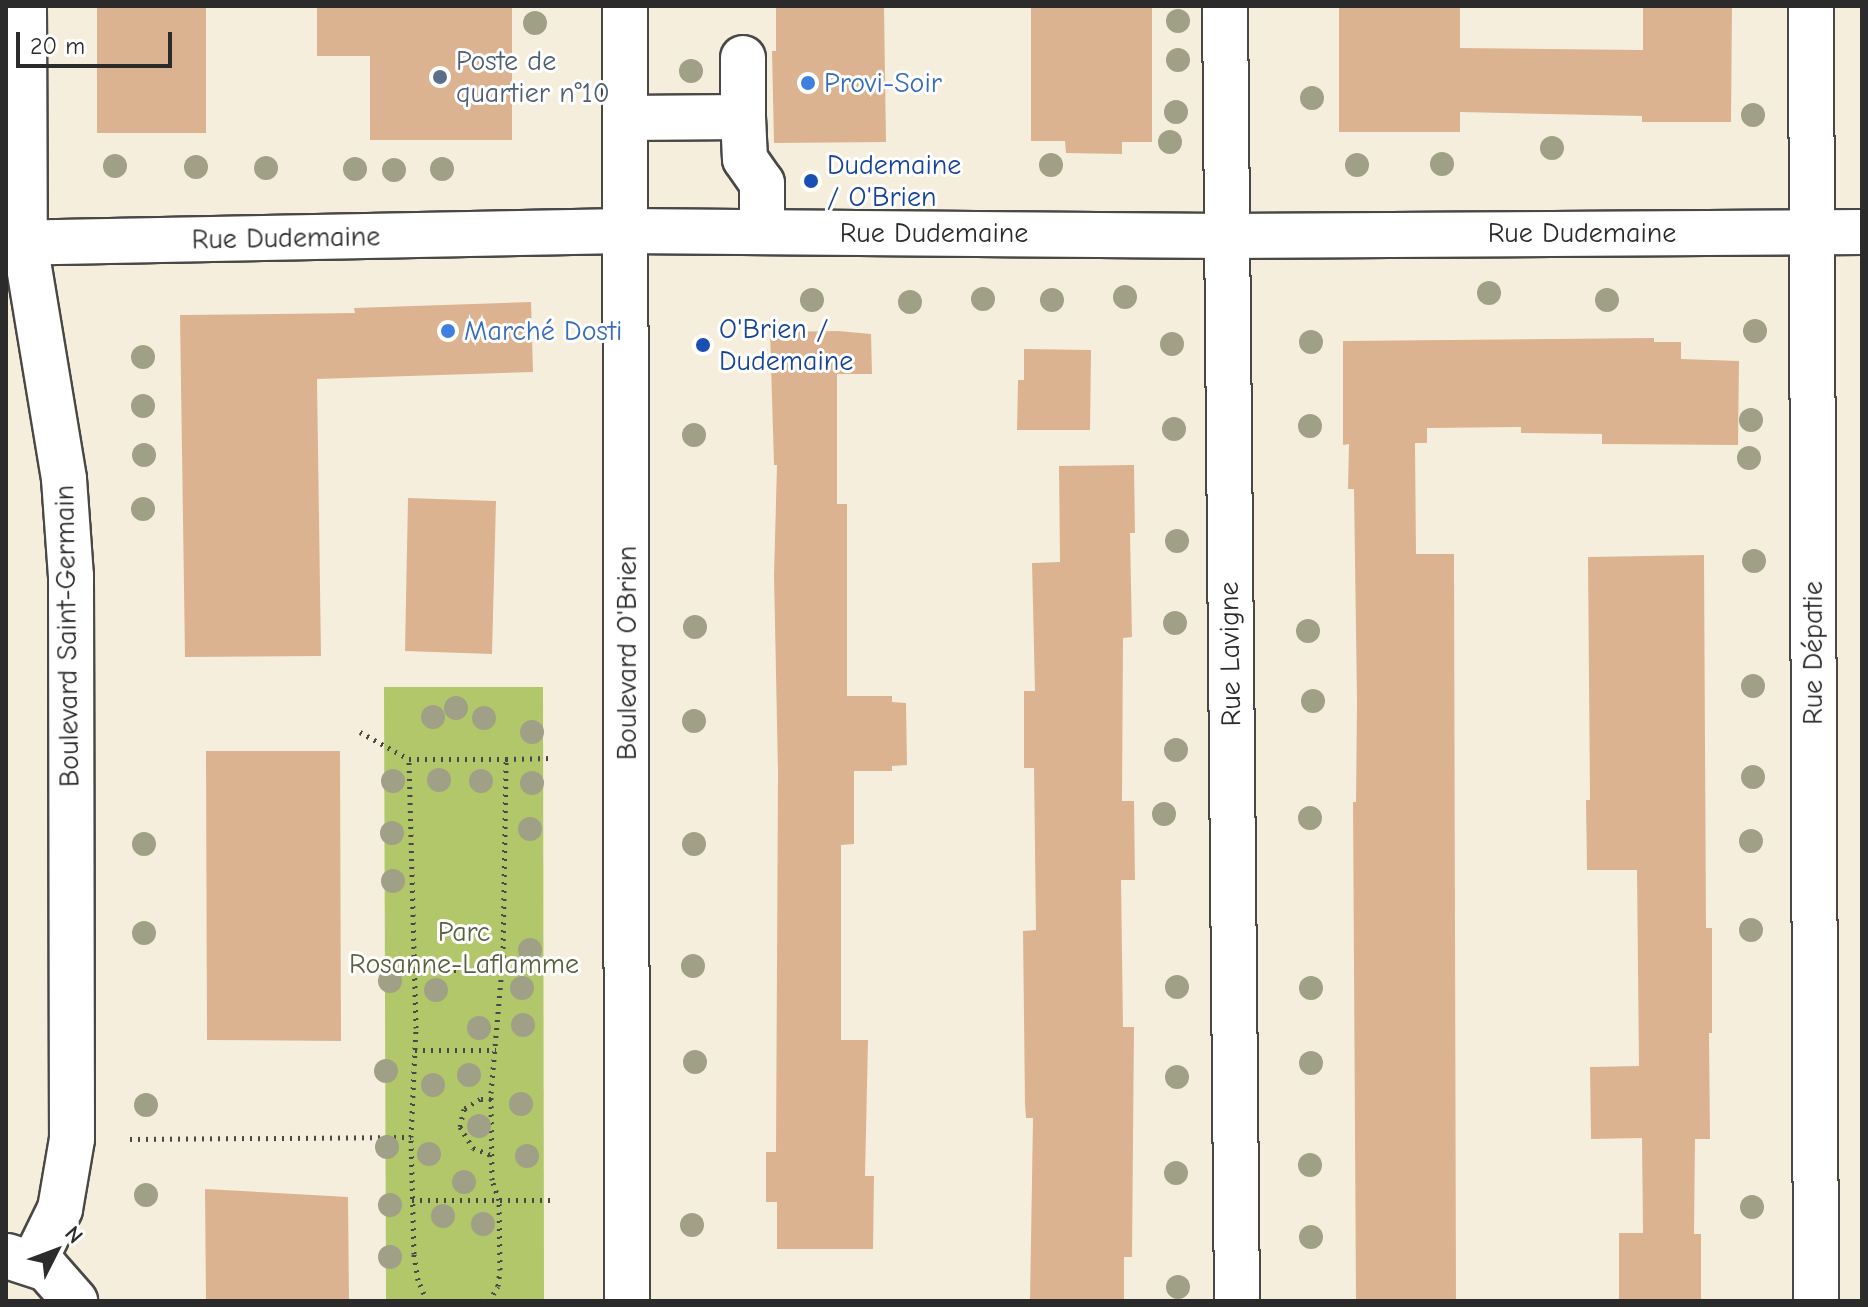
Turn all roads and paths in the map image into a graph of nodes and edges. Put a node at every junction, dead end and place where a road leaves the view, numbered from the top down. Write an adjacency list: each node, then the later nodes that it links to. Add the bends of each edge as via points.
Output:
1 (24, 6): 13 (street, Boulevard Saint-Germain)
2 (625, 6): 7 (street, Boulevard O'Brien)
3 (1225, 6): 12 (street, Rue Lavigne)
4 (1811, 6): 10 (street, Rue Dépatie)
5 (743, 58): 6 (street)
6 (743, 117): 7 (street); 9 (street, via 745,159 762,183)
7 (625, 118): 8 (street, Boulevard O'Brien)
8 (625, 231): 9 (street, Rue Dudemaine); 13 (street, Rue Dudemaine); 33 (street, Boulevard O'Brien)
9 (762, 232): 12 (street, Rue Dudemaine)
10 (1811, 232): 11 (street, Rue Dudemaine); 12 (street, Rue Dudemaine); 35 (street, Rue Dépatie)
11 (1862, 232)
12 (1225, 236): 34 (street, Rue Lavigne)
13 (16, 243): 29 (street, Boulevard Saint-Germain, via 64,479 71,576 72,1139 60,1209)
14 (360, 732): 16 (path)
15 (551, 758): 17 (path)
16 (409, 759): 17 (path); 18 (path)
17 (506, 759): 19 (path)
18 (414, 969): 19 (path); 20 (path)
19 (502, 971): 21 (path)
20 (415, 1050): 21 (path); 23 (path)
21 (496, 1050): 22 (path)
22 (491, 1099): 25 (path); 25 (path, via 464,1109 460,1127 473,1148)
23 (411, 1137): 24 (path); 26 (path)
24 (130, 1139)
25 (491, 1155): 27 (path)
26 (412, 1200): 27 (path); 31 (path, via 414,1254)
27 (499, 1200): 28 (path); 32 (path, via 500,1270)
28 (552, 1200)
29 (20, 1259): 30 (street, Boulevard Saint-Germain, via 58,1278)
30 (75, 1301)
31 (427, 1301)
32 (489, 1301)
33 (627, 1301)
34 (1237, 1301)
35 (1816, 1301)

